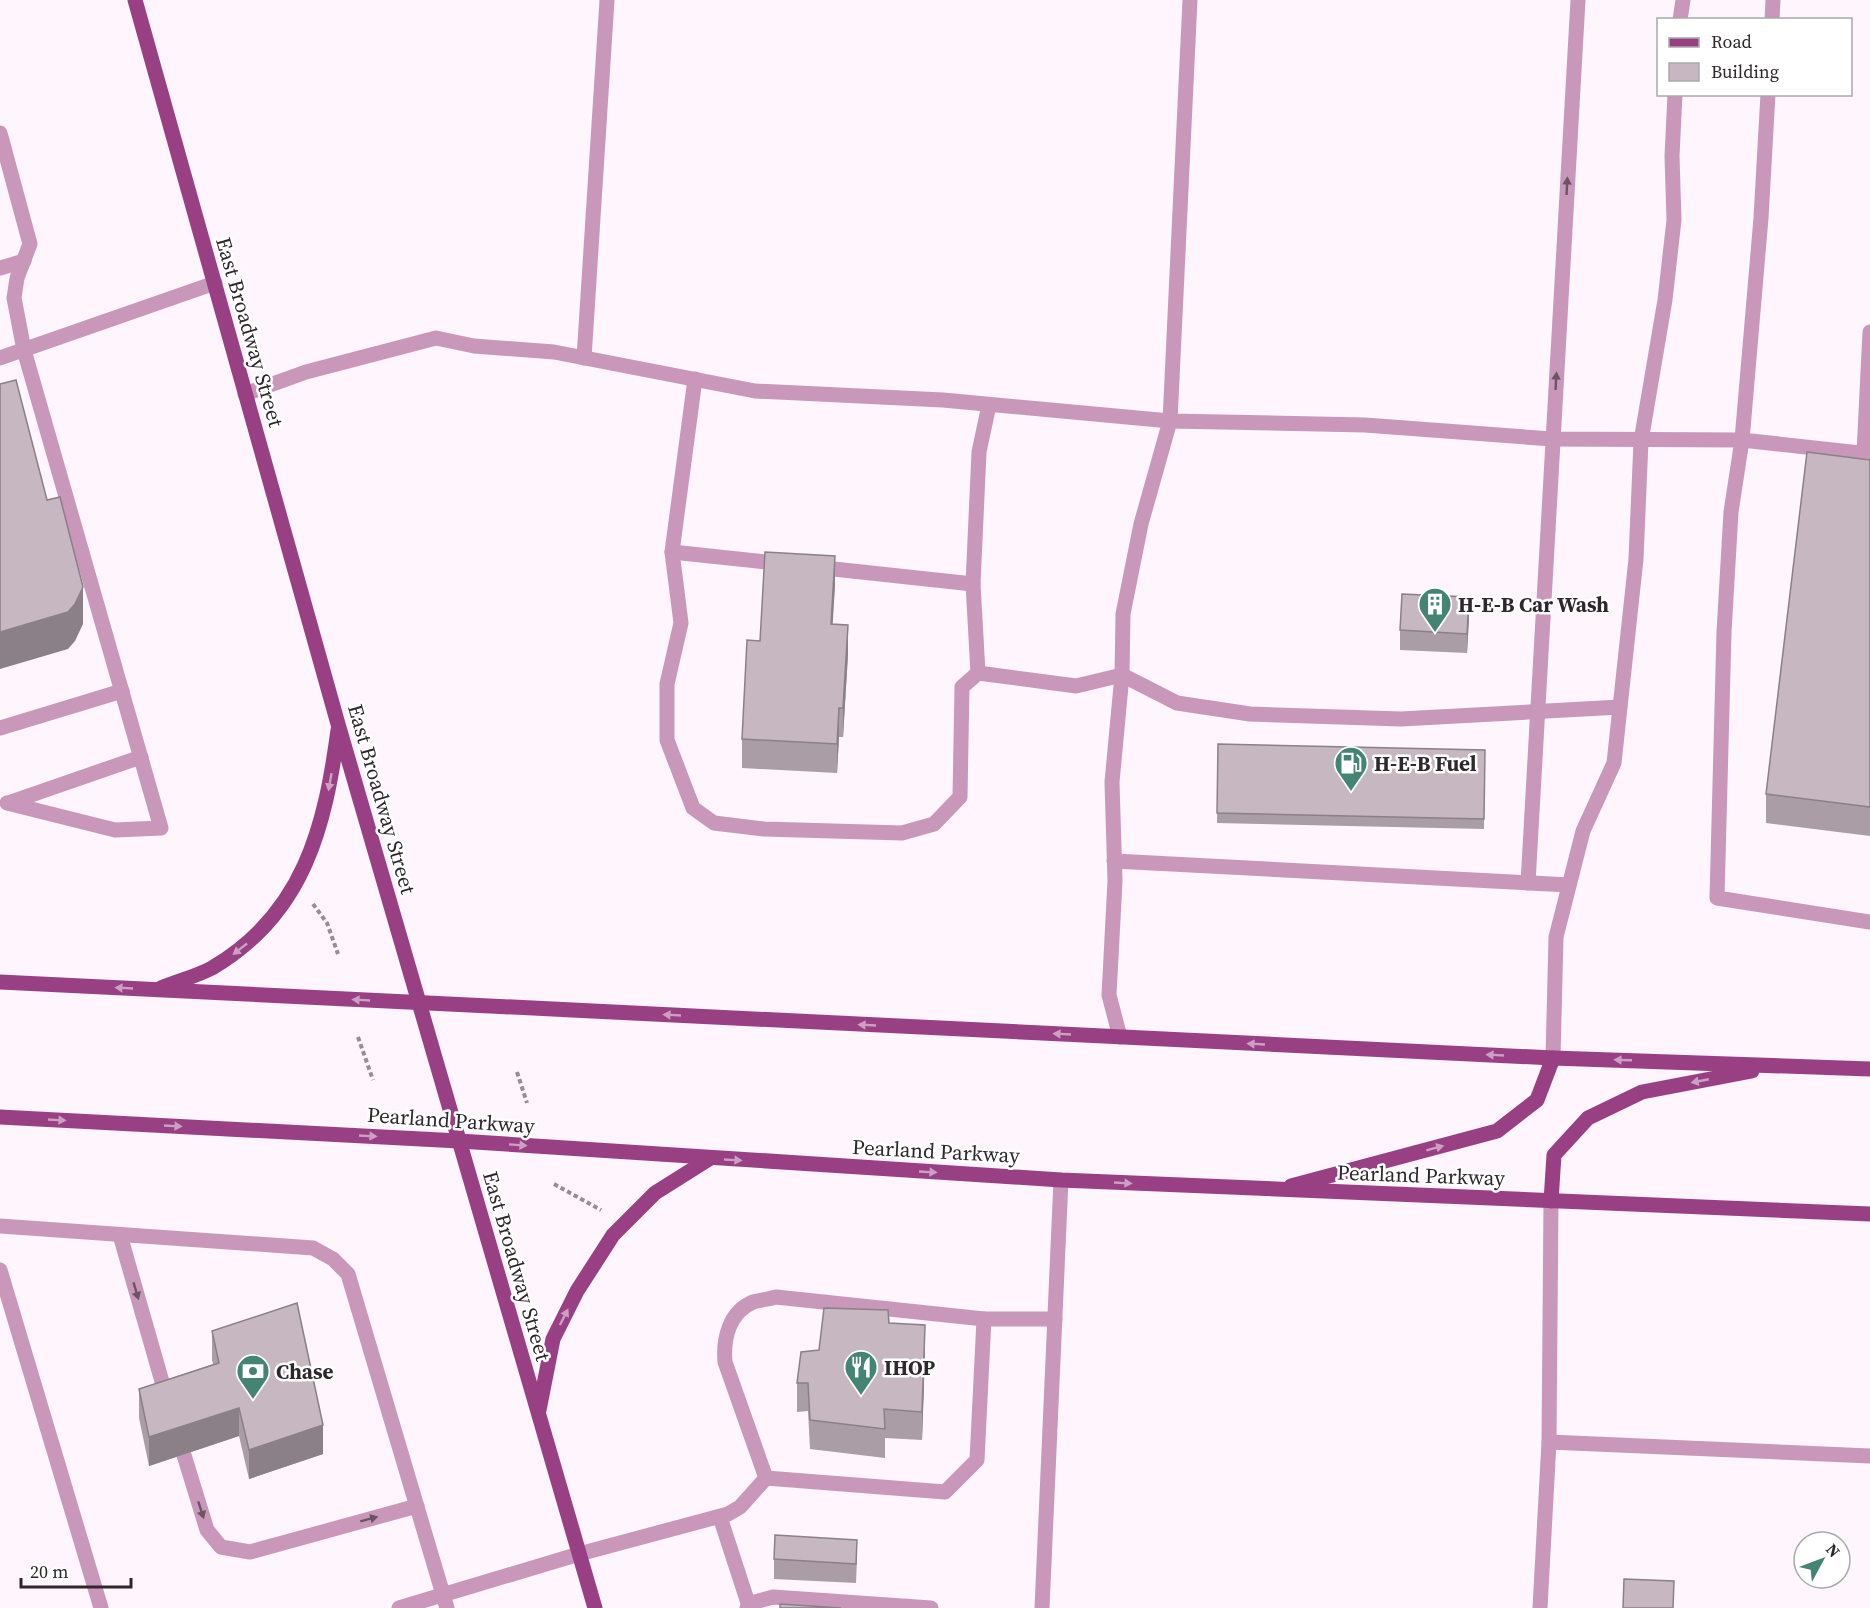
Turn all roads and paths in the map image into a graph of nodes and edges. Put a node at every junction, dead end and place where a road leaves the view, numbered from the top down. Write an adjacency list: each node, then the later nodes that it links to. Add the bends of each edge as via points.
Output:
1 (135, 0): 14 (main road, East Broadway Street)
2 (607, 0): 18 (street)
3 (1190, 0): 22 (street)
4 (1578, 0): 23 (street, one-way to 4)
5 (1683, 0): 7 (street)
6 (1773, 0): 8 (street)
7 (1680, 18)
8 (1772, 18)
9 (1675, 96): 25 (street, via 1674,220)
10 (1768, 96): 24 (street)
11 (0, 133): 12 (street, via 30,244)
12 (24, 261): 13 (street); 16 (street, via 14,298)
13 (0, 268)
14 (214, 283): 16 (street); 20 (main road, East Broadway Street)
15 (1870, 332): 26 (street)
16 (24, 350): 17 (street); 31 (street)
17 (0, 358)
18 (584, 358): 19 (street); 20 (street, via 436,338 306,372)
19 (694, 379): 21 (street, via 755,391); 27 (street)
20 (246, 394): 34 (main road, East Broadway Street)
21 (989, 405): 22 (street); 28 (street, via 980,452)
22 (1170, 421): 23 (street, via 1365,425); 30 (street, via 1141,524 1123,614)
23 (1552, 439): 25 (street); 33 (street)
24 (1742, 440): 25 (street); 26 (street); 42 (street, via 1731,512 1724,632 1717,898)
25 (1641, 441): 32 (street, via 1636,559)
26 (1867, 454)
27 (672, 552): 28 (street); 29 (street, via 681,623 667,684 667,740 693,808 714,824 902,833 934,824 960,798 962,687)
28 (973, 584): 29 (street)
29 (978, 672): 30 (street, via 1076,686)
30 (1122, 675): 33 (street, via 1177,703 1250,714 1401,719); 38 (street, via 1112,782)
31 (122, 691): 35 (street); 36 (street)
32 (1620, 707): 33 (street); 40 (street, via 1614,763 1583,831)
33 (1537, 713): 39 (street)
34 (338, 724): 45 (main road, one-way to 45, via 330,785 312,852 267,926 210,969); 46 (main road, East Broadway Street)
35 (0, 728)
36 (141, 756): 37 (street); 37 (street, via 161,828 115,830)
37 (4, 803)
38 (1114, 861): 39 (street); 48 (street, via 1109,995)
39 (1528, 883): 40 (street)
40 (1569, 885): 49 (street, via 1556,937)
41 (309, 899): 43 (path, via 327,923)
42 (1870, 922)
43 (338, 954)
44 (0, 982): 45 (main road, one-way to 44)
45 (156, 990): 46 (main road, one-way to 45)
46 (419, 1003): 48 (main road, one-way to 46); 56 (main road, East Broadway Street)
47 (358, 1037): 53 (path)
48 (1120, 1037): 49 (main road, one-way to 48)
49 (1553, 1058): 50 (main road, one-way to 49); 60 (main road, one-way to 49, via 1497,1131 1537,1100)
50 (1778, 1066): 51 (main road); 61 (main road, one-way to 61, via 1642,1092 1588,1118 1554,1155)
51 (1870, 1069)
52 (517, 1072): 54 (path)
53 (373, 1080)
54 (526, 1103)
55 (0, 1117): 56 (main road, Pearland Parkway, one-way to 56)
56 (459, 1141): 57 (main road, Pearland Parkway, one-way to 57); 70 (main road, East Broadway Street)
57 (709, 1159): 58 (main road, Pearland Parkway, one-way to 58); 70 (main road, one-way to 57, via 553,1339 577,1290 613,1235 655,1193)
58 (1061, 1180): 60 (main road, Pearland Parkway, one-way to 60); 68 (street)
59 (554, 1184): 62 (path)
60 (1277, 1190): 61 (main road, Pearland Parkway)
61 (1551, 1201): 63 (main road, Pearland Parkway); 71 (street)
62 (603, 1211)
63 (1870, 1214)
64 (0, 1226): 65 (street)
65 (120, 1235): 69 (street, one-way to 69); 75 (street, via 313,1248 333,1259 348,1274)
66 (0, 1270): 80 (street)
67 (984, 1319): 68 (street); 74 (street, via 976,1460 945,1492); 74 (street, via 776,1298 752,1303 736,1315 726,1332 724,1351)
68 (1055, 1319): 84 (street)
69 (170, 1408)
70 (538, 1413): 77 (main road, East Broadway Street)
71 (1550, 1442): 73 (street); 85 (street)
72 (184, 1455): 75 (street, one-way to 75, via 207,1530 221,1548 250,1552)
73 (1870, 1456)
74 (766, 1478): 76 (street, via 740,1507)
75 (417, 1506): 78 (street)
76 (720, 1517): 77 (street); 79 (street)
77 (579, 1554): 78 (street); 82 (main road, East Broadway Street)
78 (445, 1601): 81 (street)
79 (748, 1607): 83 (street, via 773,1597)
80 (101, 1608)
81 (399, 1608)
82 (595, 1608)
83 (931, 1608)
84 (1042, 1608)
85 (1540, 1608)

